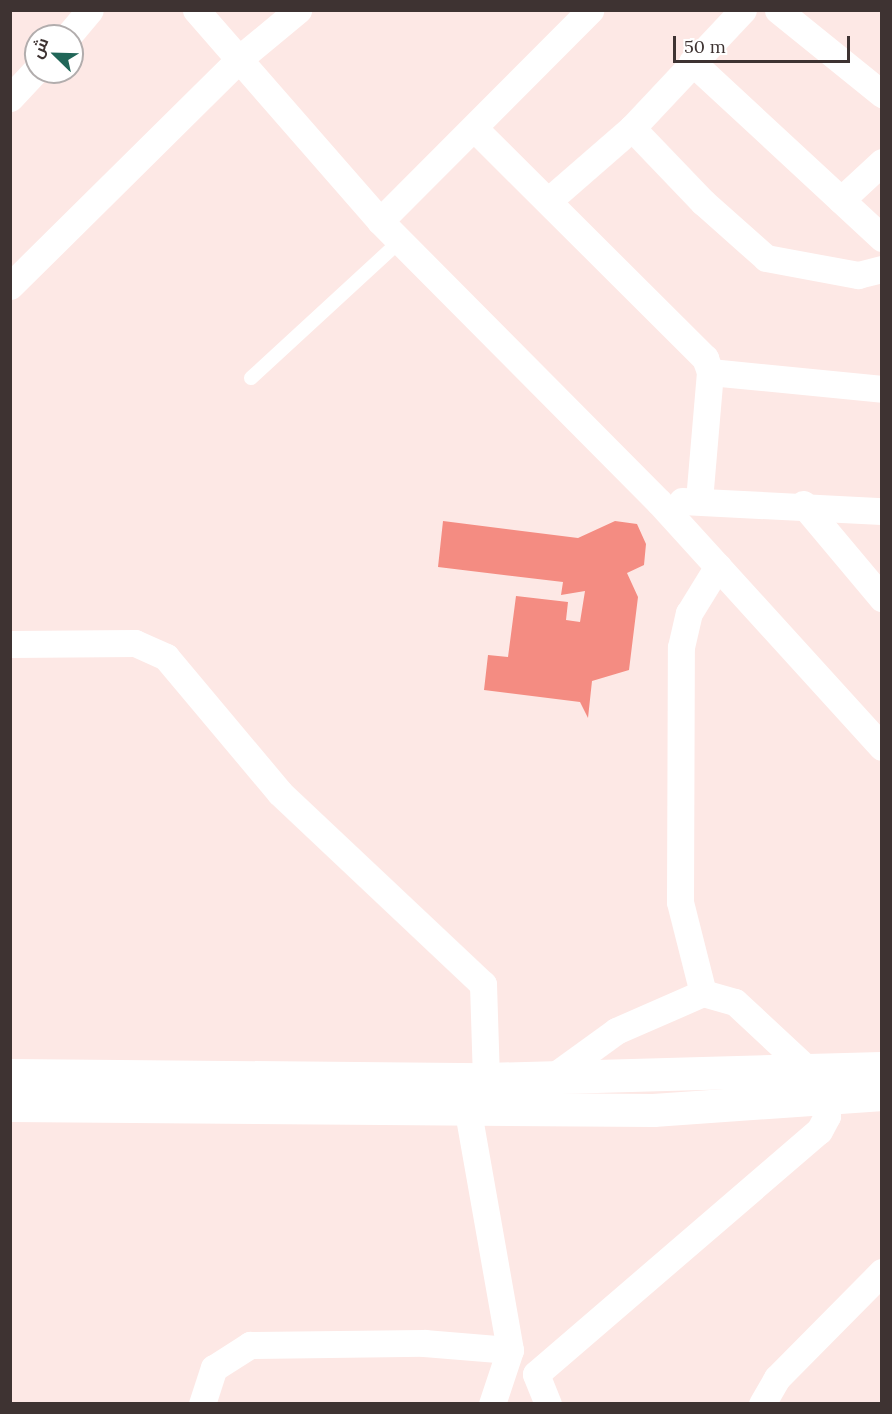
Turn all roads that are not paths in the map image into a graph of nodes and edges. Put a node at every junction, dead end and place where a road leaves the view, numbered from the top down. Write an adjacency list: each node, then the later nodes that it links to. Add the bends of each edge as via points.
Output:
1 (90, 10): 7 (street)
2 (196, 10): 8 (street)
3 (298, 10): 8 (street)
4 (590, 10): 14 (street)
5 (743, 10): 9 (street)
6 (778, 10): 11 (street)
7 (78, 24)
8 (239, 59): 18 (street); 22 (street)
9 (692, 62): 13 (street); 16 (street)
10 (24, 83): 12 (street)
11 (882, 94)
12 (10, 98)
13 (632, 128): 17 (street); 21 (street, via 694,195 766,258 858,275)
14 (475, 129): 17 (street); 18 (street)
15 (882, 162): 16 (street)
16 (842, 200): 19 (street)
17 (548, 201): 23 (street, via 692,339)
18 (380, 220): 20 (street)
19 (882, 238)
20 (400, 241): 24 (lane); 27 (street)
21 (882, 268)
22 (10, 286)
23 (710, 372): 25 (street); 26 (street)
24 (251, 378)
25 (882, 389)
26 (699, 500): 27 (street); 28 (street)
27 (659, 502): 30 (street)
28 (803, 504): 29 (street); 31 (street)
29 (882, 511)
30 (718, 566): 33 (street); 34 (street, via 689,613 681,646 680,902)
31 (882, 598)
32 (10, 644): 37 (street, via 135,643 166,657 280,793 483,984)
33 (882, 747)
34 (703, 993): 38 (street, via 616,1030); 39 (street, via 735,1002)
35 (882, 1068): 39 (main road)
36 (10, 1075): 37 (main road)
37 (474, 1079): 38 (main road); 42 (street)
38 (550, 1079): 39 (main road)
39 (817, 1080): 40 (main road); 42 (main road, via 698,1108); 45 (street, via 827,1116 809,1143)
40 (882, 1094)
41 (10, 1104): 42 (main road)
42 (470, 1111): 44 (street)
43 (882, 1272): 50 (street, via 777,1378)
44 (510, 1350): 46 (street); 47 (street, via 424,1343 249,1345 214,1368)
45 (536, 1374): 46 (street); 49 (street)
46 (502, 1376): 48 (street)
47 (202, 1404)
48 (492, 1404)
49 (548, 1404)
50 (762, 1404)

